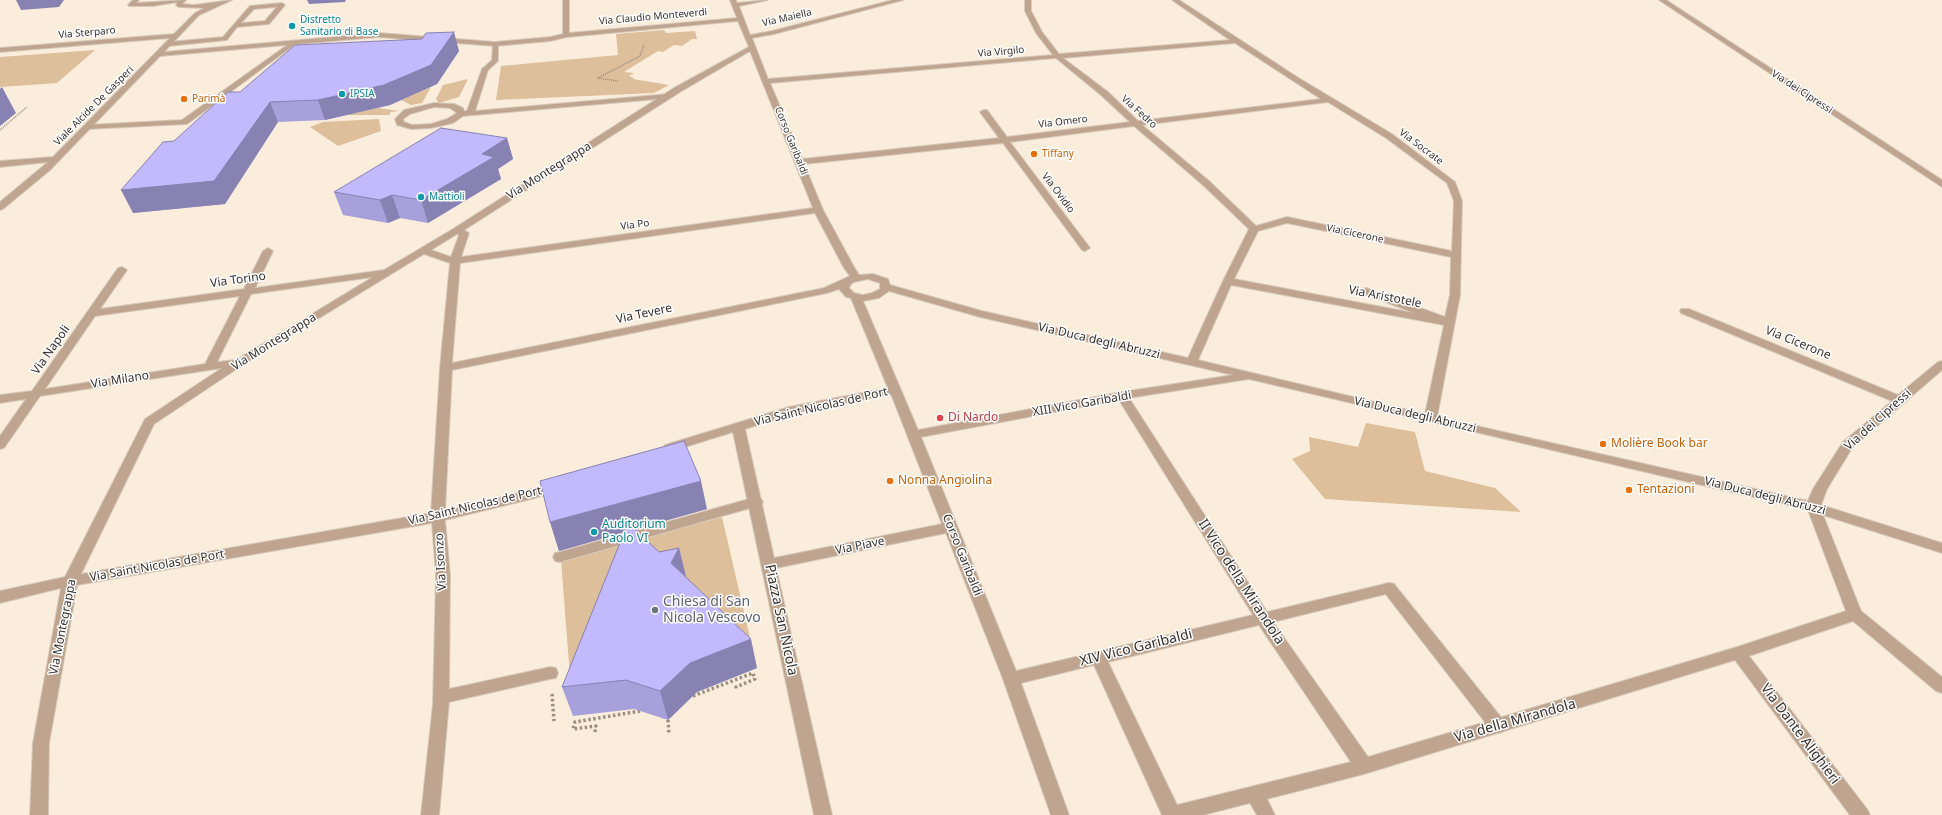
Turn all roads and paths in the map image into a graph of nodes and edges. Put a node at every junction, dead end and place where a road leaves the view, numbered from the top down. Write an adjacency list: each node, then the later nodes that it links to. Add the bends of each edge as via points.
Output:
1 (136, 0): 10 (street, via 131,5)
2 (234, 0): 9 (street)
3 (566, 0): 18 (street)
4 (765, 0): 11 (street)
5 (900, 0): 20 (street, Via Maiella)
6 (1028, 0): 28 (street, Via Fedro, via 1028,11 1039,33)
7 (1175, 0): 21 (street, Via Socrate)
8 (1662, 0): 44 (street, Via dei Cipressi)
9 (228, 1): 12 (street)
10 (180, 2): 13 (street)
11 (734, 2): 15 (street, Corso Garibaldi)
12 (217, 4): 13 (street); 14 (street, Viale Alcide De Gasperi)
13 (190, 7): 14 (street)
14 (197, 14): 19 (street, Viale Alcide De Gasperi)
15 (741, 19): 17 (street, Via Claudio Monteverdi); 20 (street, Corso Garibaldi)
16 (236, 26): 16 (street, via 267,23 282,5 252,7); 23 (street, via 225,39)
17 (651, 27): 18 (street, Via Claudio Monteverdi); 29 (path, via 640,56 598,78)
18 (567, 35): 24 (street, Via Claudio Monteverdi)
19 (176, 36): 23 (street, Viale Alcide De Gasperi); 26 (street, Via Sterparo)
20 (748, 37): 25 (street, Corso Garibaldi)
21 (1236, 40): 28 (street, Via Virgilo); 32 (street, Via Socrate)
22 (295, 42): 24 (street, Via Claudio Monteverdi, via 379,35); 27 (street, Via Claudio Monteverdi); 38 (street, via 184,122)
23 (169, 44): 27 (street, Viale Alcide De Gasperi)
24 (495, 44): 35 (street, via 495,60 485,69)
25 (753, 47): 30 (street, Corso Garibaldi); 31 (street, Via Montegrappa)
26 (0, 50)
27 (160, 54): 38 (street, Viale Alcide De Gasperi)
28 (1058, 57): 30 (street, Via Virgilo); 37 (street, Via Fedro, via 1105,94)
29 (619, 82)
30 (767, 82): 42 (street, Corso Garibaldi)
31 (669, 96): 35 (street); 48 (street, Via Montegrappa)
32 (1328, 100): 37 (street, Via Omero); 52 (street, Via Socrate, via 1389,136 1451,182 1458,201)
33 (27, 107): 39 (path)
34 (984, 112): 40 (street, Via Ovidio)
35 (470, 113): 36 (street)
36 (460, 114): 36 (street, via 450,121 431,126 411,127 399,119 424,107 451,106 460,110)
37 (1135, 123): 40 (street, Via Omero); 47 (street, Via Fedro, via 1206,183)
38 (87, 127): 41 (street, Viale Alcide De Gasperi)
39 (0, 130)
40 (1005, 140): 42 (street, Via Omero); 49 (street, Via Ovidio)
41 (56, 159): 43 (street); 45 (street, Viale Alcide De Gasperi)
42 (800, 162): 46 (street, Corso Garibaldi)
43 (0, 164)
44 (1942, 184)
45 (0, 207)
46 (818, 210): 53 (street, Via Po); 56 (street, Corso Garibaldi, via 849,268)
47 (1254, 229): 52 (street, Via Cicerone, via 1286,220); 57 (street)
48 (456, 231): 50 (street, Via Montegrappa); 53 (street, Via Isonzo, via 464,233)
49 (1085, 248)
50 (423, 250): 53 (street); 55 (street, Via Montegrappa)
51 (268, 251): 60 (street)
52 (1457, 255): 64 (street, Via Socrate, via 1456,295)
53 (455, 261): 69 (street, Via Isonzo)
54 (122, 270): 63 (street, Via Napoli)
55 (387, 272): 60 (street, Via Torino); 65 (street, Via Montegrappa)
56 (851, 280): 58 (street, Via Duca degli Abruzzi, via 875,277 884,281); 61 (street, Corso Garibaldi, via 844,289 846,293); 69 (street, Via Tevere, via 827,290)
57 (1228, 281): 64 (street, Via Aristotele); 66 (street)
58 (886, 287): 61 (street, via 875,296); 66 (street, Via Duca degli Abruzzi, via 980,314)
59 (1366, 291): 64 (street, Via Aristotele)
60 (247, 292): 63 (street, Via Torino); 68 (street)
61 (856, 297): 71 (street, Corso Garibaldi)
62 (1685, 311): 75 (street, Via Cicerone)
63 (92, 313): 72 (street, Via Napoli)
64 (1450, 323): 76 (street, Via Socrate)
65 (240, 362): 68 (street, Via Milano); 89 (street, Via Montegrappa, via 149,422)
66 (1192, 362): 70 (street, Via Duca degli Abruzzi)
67 (1942, 364): 75 (street, Via dei Cipressi)
68 (209, 367): 72 (street, Via Milano)
69 (446, 368): 84 (street, Via Isonzo)
70 (1250, 377): 73 (street, XIII Vico Garibaldi); 76 (street, Via Duca degli Abruzzi)
71 (895, 390): 77 (street, Via Saint Nicolas de Port, via 793,410); 78 (street, Corso Garibaldi)
72 (37, 393): 74 (street, Via Milano); 79 (street, Via Napoli)
73 (1122, 396): 78 (street, XIII Vico Garibaldi); 92 (street, II Vico della Mirandola)
74 (0, 399)
75 (1900, 400): 83 (street, Via dei Cipressi, via 1847,445 1820,489)
76 (1430, 419): 83 (street, Via Duca degli Abruzzi)
77 (738, 426): 80 (street, Via Saint Nicolas de Port); 82 (street, Piazza San Nicola)
78 (914, 435): 85 (street, Corso Garibaldi)
79 (0, 445)
80 (655, 452)
81 (566, 482): 84 (street, Via Saint Nicolas de Port, via 530,495)
82 (756, 502): 87 (street); 88 (street, Piazza San Nicola)
83 (1813, 506): 86 (street, Via Duca degli Abruzzi); 91 (street)
84 (438, 517): 89 (street, Via Saint Nicolas de Port); 100 (street, Via Isonzo, via 443,575)
85 (951, 527): 88 (street, Via Piave); 96 (street, Corso Garibaldi)
86 (1942, 548)
87 (560, 557)
88 (769, 564): 111 (street, Piazza San Nicola)
89 (70, 581): 90 (street, Via Saint Nicolas de Port); 109 (street, Via Montegrappa, via 41,743)
90 (0, 597)
91 (1855, 614): 93 (street, Via della Mirandola); 97 (street)
92 (1262, 617): 94 (street, XIV Vico Garibaldi); 104 (street, XIV Vico Garibaldi, via 1389,588); 107 (street, II Vico della Mirandola)
93 (1738, 653): 104 (street, Via della Mirandola); 115 (street, Via Dante Alighieri)
94 (1098, 657): 96 (street, XIV Vico Garibaldi); 113 (street)
95 (550, 673): 100 (street); 103 (path)
96 (1011, 679): 112 (street, Corso Garibaldi)
97 (1942, 686)
98 (738, 690): 99 (path, via 736,687 755,679 753,673)
99 (693, 696)
100 (441, 697): 110 (street, Via Isonzo)
101 (640, 711): 105 (path, via 575,722 573,729 596,726)
102 (668, 720): 106 (path)
103 (554, 722)
104 (1498, 726): 107 (street, Via della Mirandola)
105 (595, 732)
106 (669, 734)
107 (1364, 766): 108 (street, Via della Mirandola)
108 (1255, 794): 113 (street, Via della Mirandola); 114 (street)
109 (39, 815)
110 (430, 815)
111 (822, 815)
112 (1060, 815)
113 (1171, 815)
114 (1266, 815)
115 (1861, 815)

